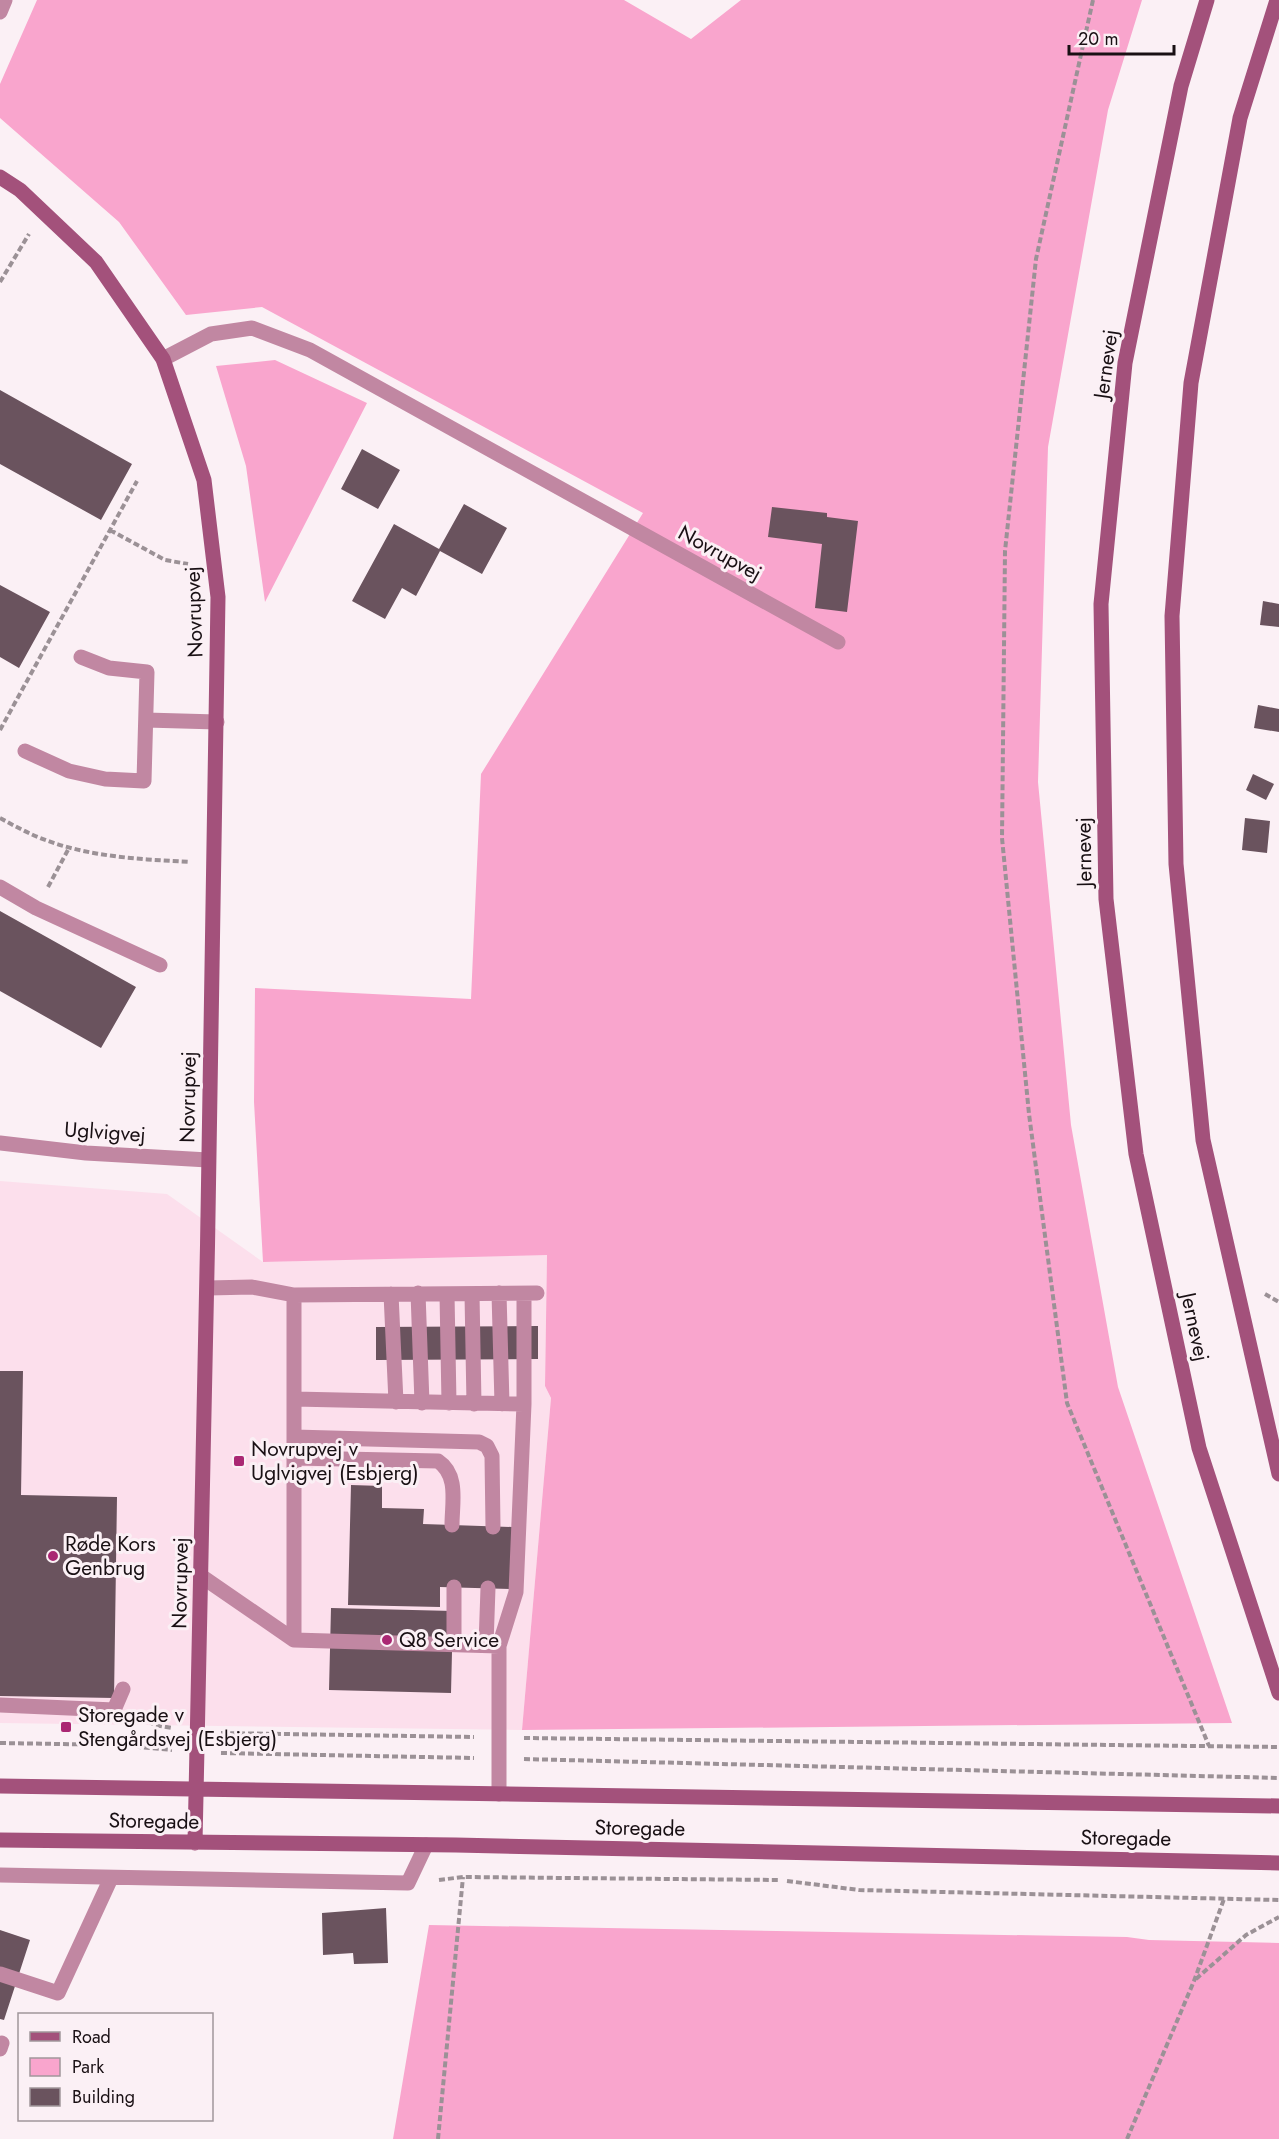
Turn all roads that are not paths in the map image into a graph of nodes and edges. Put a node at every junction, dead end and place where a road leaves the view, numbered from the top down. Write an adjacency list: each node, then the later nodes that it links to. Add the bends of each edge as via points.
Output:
1 (5, 0): 4 (street)
2 (1206, 0): 42 (main road, Jernevej, via 1180,86 1125,363 1101,604 1106,899 1136,1154 1197,1437)
3 (1278, 0): 32 (main road, via 1240,118 1191,383 1172,615 1176,864 1203,1140)
4 (0, 12)
5 (0, 177): 6 (main road, Novrupvej, via 45,212 96,262)
6 (163, 359): 7 (street, Novrupvej, via 211,334 252,328 310,350); 10 (main road, Novrupvej, via 204,480 218,597)
7 (838, 642)
8 (81, 657): 9 (street, via 110,668 147,672)
9 (146, 720): 10 (street); 11 (street, via 144,782 69,771)
10 (217, 722): 15 (main road, Novrupvej)
11 (25, 751)
12 (0, 887): 13 (street, via 36,908)
13 (160, 965)
14 (0, 1143): 15 (street, Uglvigvej)
15 (208, 1160): 16 (main road, Novrupvej)
16 (208, 1288): 22 (street, via 252,1287); 35 (main road, Novrupvej)
17 (418, 1293): 19 (street); 20 (street); 25 (street)
18 (500, 1293): 21 (street); 28 (street); 29 (street, via 531,1293)
19 (391, 1294): 22 (street); 24 (street)
20 (447, 1294): 21 (street); 26 (street)
21 (472, 1294): 27 (street)
22 (294, 1295): 23 (street)
23 (294, 1399): 24 (street); 30 (street)
24 (396, 1402): 25 (street)
25 (422, 1403): 26 (street)
26 (449, 1403): 27 (street)
27 (474, 1404): 28 (street)
28 (502, 1404): 29 (street)
29 (524, 1404): 40 (street, via 516,1592)
30 (294, 1437): 31 (street); 34 (street, via 479,1442 488,1446 492,1456)
31 (295, 1458): 33 (street, via 438,1461 452,1478); 38 (street)
32 (1279, 1474)
33 (452, 1525)
34 (493, 1527)
35 (201, 1576): 38 (street); 45 (main road, Novrupvej)
36 (454, 1587): 39 (street)
37 (488, 1588): 40 (street)
38 (294, 1640): 39 (street)
39 (454, 1644): 40 (street)
40 (493, 1645): 46 (street)
41 (123, 1689): 43 (street, via 114,1710)
42 (1279, 1693)
43 (0, 1705)
44 (0, 1786): 45 (main road, Storegade)
45 (196, 1789): 46 (main road, Storegade); 49 (main road, Novrupvej)
46 (499, 1794): 47 (main road, Storegade)
47 (1279, 1806)
48 (0, 1840): 49 (main road, Storegade)
49 (195, 1843): 50 (main road, Storegade)
50 (426, 1845): 51 (main road, Storegade); 53 (street, via 408,1883)
51 (1279, 1863)
52 (0, 1875): 53 (street)
53 (111, 1878): 54 (street, via 58,1993)
54 (0, 1974)

